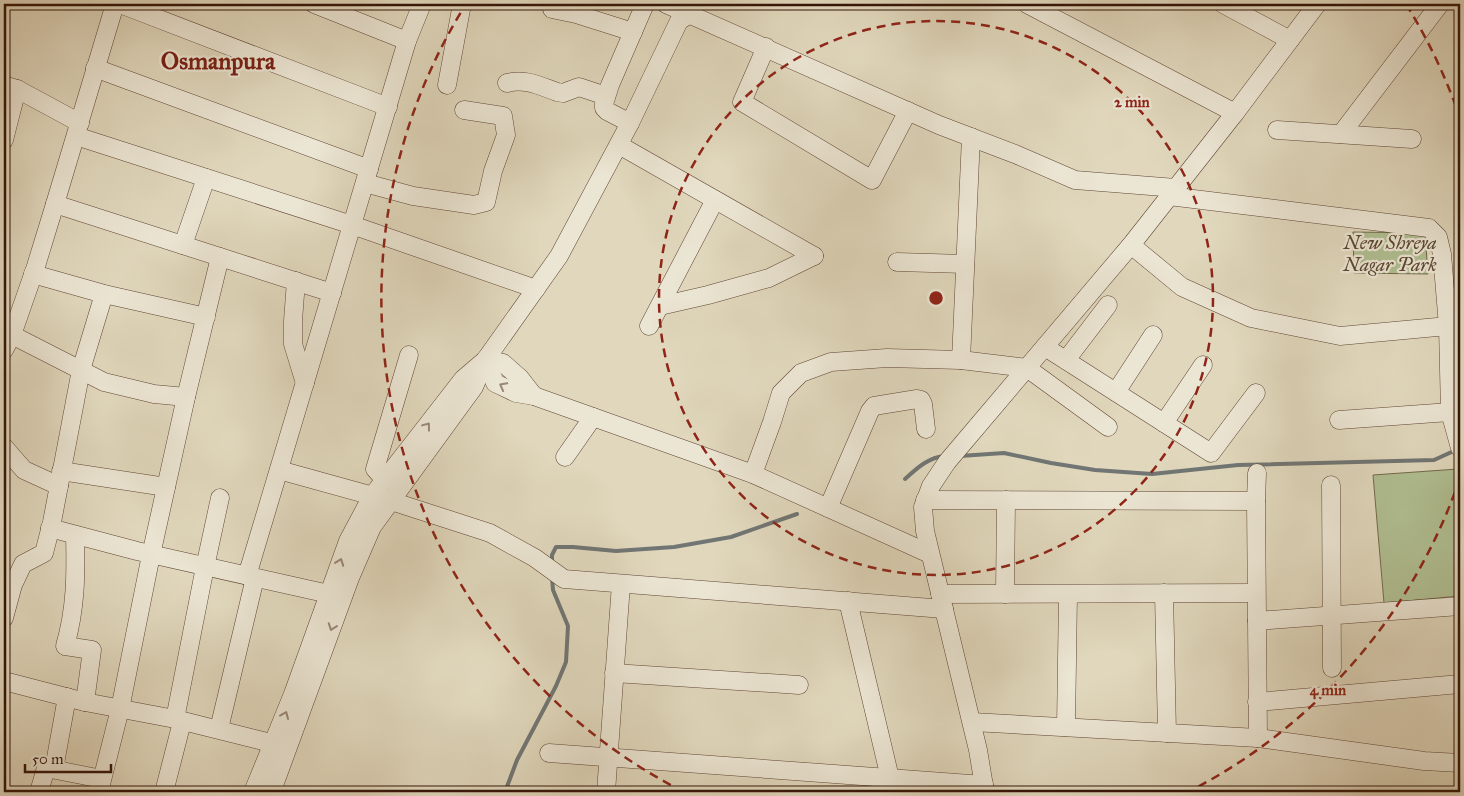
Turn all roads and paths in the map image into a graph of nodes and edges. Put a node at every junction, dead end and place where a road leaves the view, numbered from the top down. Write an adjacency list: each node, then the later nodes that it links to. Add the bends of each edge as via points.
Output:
1 (115, 4): 17 (street)
2 (120, 4): 22 (street)
3 (314, 4): 15 (street)
4 (422, 4): 15 (street)
5 (462, 4): 19 (street)
6 (645, 4): 13 (street)
7 (1027, 4): 25 (street)
8 (1223, 4): 14 (street)
9 (1317, 4): 14 (street)
10 (1440, 4): 29 (street)
11 (552, 8): 13 (street)
12 (681, 9): 16 (street); 26 (street)
13 (633, 32): 21 (street)
14 (1290, 40): 25 (street)
15 (408, 41): 22 (street)
16 (766, 48): 24 (street); 24 (street, via 742,102 872,180)
17 (95, 68): 27 (street); 34 (street)
18 (506, 83): 21 (street, via 527,81 557,92 578,87)
19 (447, 85)
20 (10, 87): 27 (street); 32 (street)
21 (606, 96): 26 (street, via 604,108)
22 (388, 107): 34 (street)
23 (464, 110): 34 (street, via 503,116 506,135 486,202 474,205 414,196)
24 (908, 111): 30 (street)
25 (1235, 113): 36 (street)
26 (630, 123): 33 (street)
27 (78, 129): 35 (street); 38 (street)
28 (1277, 130): 29 (street)
29 (1341, 134): 31 (street)
30 (971, 137): 36 (street, via 1075,180); 44 (street)
31 (1412, 139)
32 (4, 140)
33 (619, 146): 37 (street); 47 (street, via 559,256)
34 (367, 176): 39 (street)
35 (206, 178): 39 (street); 40 (street)
36 (1173, 192): 41 (street); 54 (street, via 1429,228 1438,237 1442,254)
37 (715, 200): 51 (street); 51 (street, via 814,256 769,278)
38 (56, 204): 40 (street); 45 (street)
39 (352, 225): 47 (street); 48 (street)
40 (183, 245): 42 (street)
41 (1131, 245): 54 (street, via 1182,287 1251,318 1340,336); 57 (street)
42 (220, 257): 46 (street); 52 (street)
43 (897, 262): 44 (street)
44 (965, 264): 60 (street)
45 (33, 274): 49 (street); 56 (street)
46 (296, 281): 48 (street); 65 (street, via 293,344)
47 (536, 290): 59 (street)
48 (332, 293): 65 (street)
49 (104, 294): 52 (street); 64 (street)
50 (1108, 305): 61 (street)
51 (660, 306): 53 (street)
52 (206, 317): 68 (street)
53 (649, 326)
54 (1448, 326): 69 (street)
55 (1153, 335): 66 (street)
56 (8, 343): 64 (street)
57 (1045, 347): 61 (street); 63 (street)
58 (409, 355): 82 (street, via 375,469)
59 (486, 359): 70 (street, via 503,363 534,396); 82 (street, one-way to 59, via 463,379); 89 (street, via 474,387)
60 (961, 360): 63 (street); 80 (street, via 887,358 830,362 801,374 781,393)
61 (1066, 360): 66 (street)
62 (1203, 365): 72 (street)
63 (1027, 368): 73 (street); 87 (street, via 947,462)
64 (81, 370): 68 (street, via 104,382 154,394); 81 (street)
65 (305, 384): 78 (street)
66 (1116, 392): 72 (street)
67 (1256, 393): 72 (street, via 1211,453)
68 (186, 397): 84 (street)
69 (1450, 412): 71 (street); 75 (street)
70 (593, 417): 77 (street); 80 (street)
71 (1338, 420)
72 (1164, 423)
73 (1108, 427)
74 (926, 429): 91 (street, via 921,400 874,406)
75 (1459, 445)
76 (4, 447): 81 (street, via 24,470)
77 (565, 457)
78 (279, 470): 85 (street); 97 (street)
79 (1257, 473): 90 (street)
80 (753, 474): 91 (street)
81 (60, 479): 84 (street); 92 (street)
82 (385, 480): 85 (street)
83 (1332, 485): 107 (street)
84 (166, 487): 95 (street)
85 (372, 496): 89 (street); 101 (street, one-way to 85, via 348,541)
86 (220, 498): 96 (street)
87 (925, 500): 88 (street); 94 (street, via 924,530)
88 (1006, 500): 90 (street); 102 (street)
89 (391, 501): 98 (street, via 490,533 535,558 564,579); 125 (street, one-way to 125, via 372,527)
90 (1256, 501): 100 (street)
91 (828, 508): 94 (street)
92 (50, 528): 93 (street); 108 (street, via 44,553 23,564)
93 (75, 535): 95 (street); 116 (street, via 76,582 66,646 92,650)
94 (930, 554): 104 (street)
95 (152, 555): 96 (street); 118 (street)
96 (205, 567): 97 (street); 119 (street)
97 (251, 577): 101 (street); 122 (street)
98 (621, 584): 105 (street); 111 (street)
99 (1164, 593): 100 (street); 103 (street); 123 (street)
100 (1256, 593): 109 (street)
101 (329, 594): 125 (street, one-way to 101, via 293,694)
102 (1005, 594): 103 (street); 104 (street)
103 (1068, 594): 121 (street)
104 (942, 601): 105 (street); 120 (street)
105 (848, 602): 130 (street)
106 (1460, 606): 107 (street)
107 (1332, 616): 109 (street); 110 (street)
108 (4, 618)
109 (1256, 621): 117 (street)
110 (1332, 668)
111 (614, 673): 114 (street); 127 (street)
112 (4, 681): 115 (street)
113 (1460, 684): 117 (street)
114 (799, 686)
115 (67, 697): 116 (street); 129 (street)
116 (85, 702): 118 (street)
117 (1257, 702): 124 (street)
118 (120, 709): 119 (street); 131 (street)
119 (178, 721): 122 (street); 134 (street)
120 (972, 722): 121 (street); 132 (street)
121 (1066, 728): 123 (street)
122 (219, 729): 125 (street)
123 (1167, 733): 124 (street)
124 (1258, 738): 128 (street)
125 (281, 745): 135 (street); 136 (street)
126 (549, 753): 127 (street)
127 (608, 758): 130 (street); 137 (street)
128 (1460, 763)
129 (54, 769): 131 (street); 133 (street, via 46,768)
130 (890, 778): 132 (street)
131 (103, 788)
132 (985, 789)
133 (39, 792)
134 (164, 792)
135 (253, 792)
136 (273, 792)
137 (606, 792)

